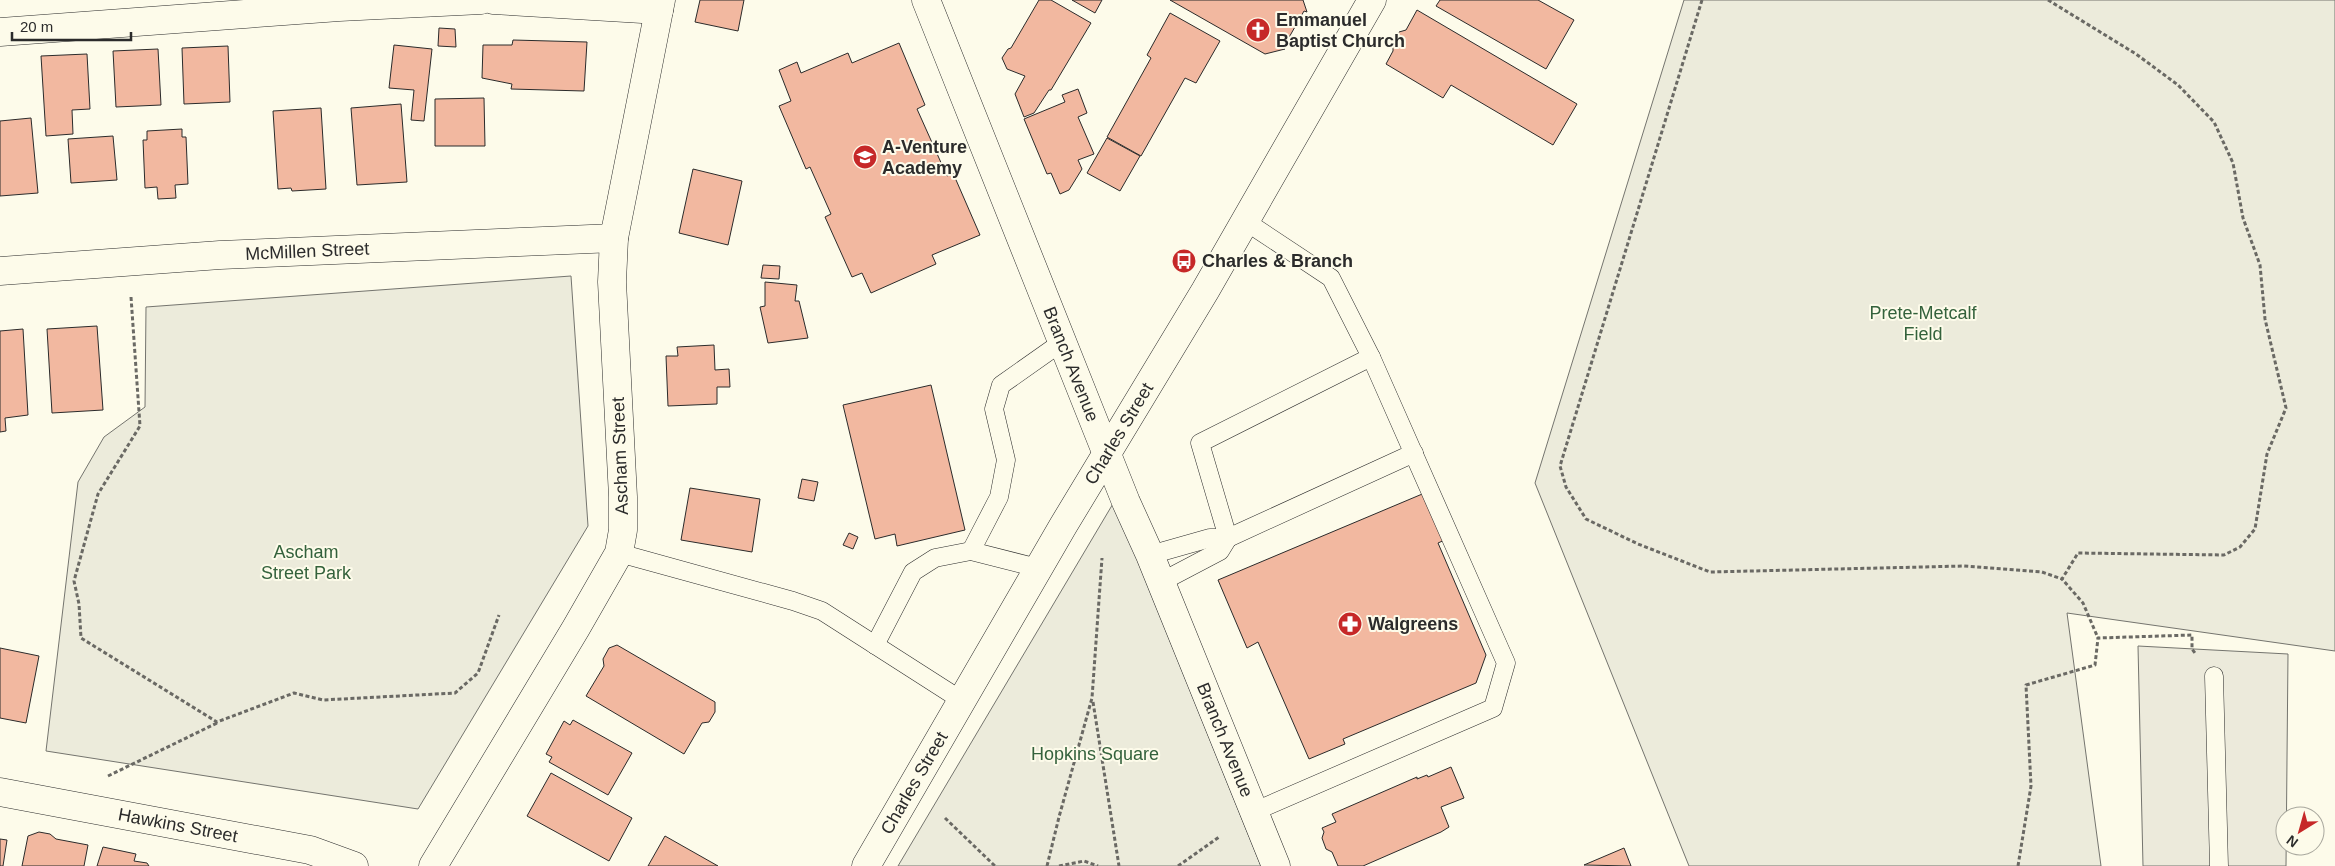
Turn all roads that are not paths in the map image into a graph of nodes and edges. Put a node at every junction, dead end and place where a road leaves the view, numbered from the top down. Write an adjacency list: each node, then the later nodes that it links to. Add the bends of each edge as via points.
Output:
1 (482, 0): 6 (street)
2 (493, 0): 5 (street)
3 (926, 0): 10 (street, Branch Avenue)
4 (1372, 0): 7 (street, Charles Street)
5 (660, 5): 8 (street, Ascham Street)
6 (0, 32)
7 (1245, 221): 11 (lane, via 1331,278); 13 (street, Charles Street)
8 (614, 238): 9 (street, McMillen Street, via 258,253); 16 (street, Ascham Street, via 612,282 623,498)
9 (0, 271)
10 (1062, 342): 13 (street, Branch Avenue); 15 (lane, via 1001,385 994,409 1006,460 998,497)
11 (1372, 358): 12 (lane); 14 (lane, via 1200,443)
12 (1414, 452): 14 (lane); 24 (lane, via 1506,663 1493,708)
13 (1106, 453): 17 (street, Branch Avenue); 18 (street, Charles Street)
14 (1228, 538): 17 (lane, via 1210,538); 19 (lane, via 1220,551)
15 (971, 551): 18 (lane); 20 (lane, via 935,558 913,572)
16 (619, 553): 20 (lane, via 822,611); 26 (street, Ascham Street)
17 (1150, 555): 19 (street, Branch Avenue)
18 (1038, 568): 22 (street, Charles Street)
19 (1161, 582): 24 (street, Branch Avenue)
20 (875, 645): 22 (lane)
21 (2214, 676): 29 (lane)
22 (962, 700): 27 (street, Charles Street)
23 (0, 792): 25 (street, Hawkins Street, via 310,850)
24 (1254, 812): 28 (street, Branch Avenue)
25 (354, 866)
26 (433, 866)
27 (866, 866)
28 (1276, 866)
29 (2219, 866)

